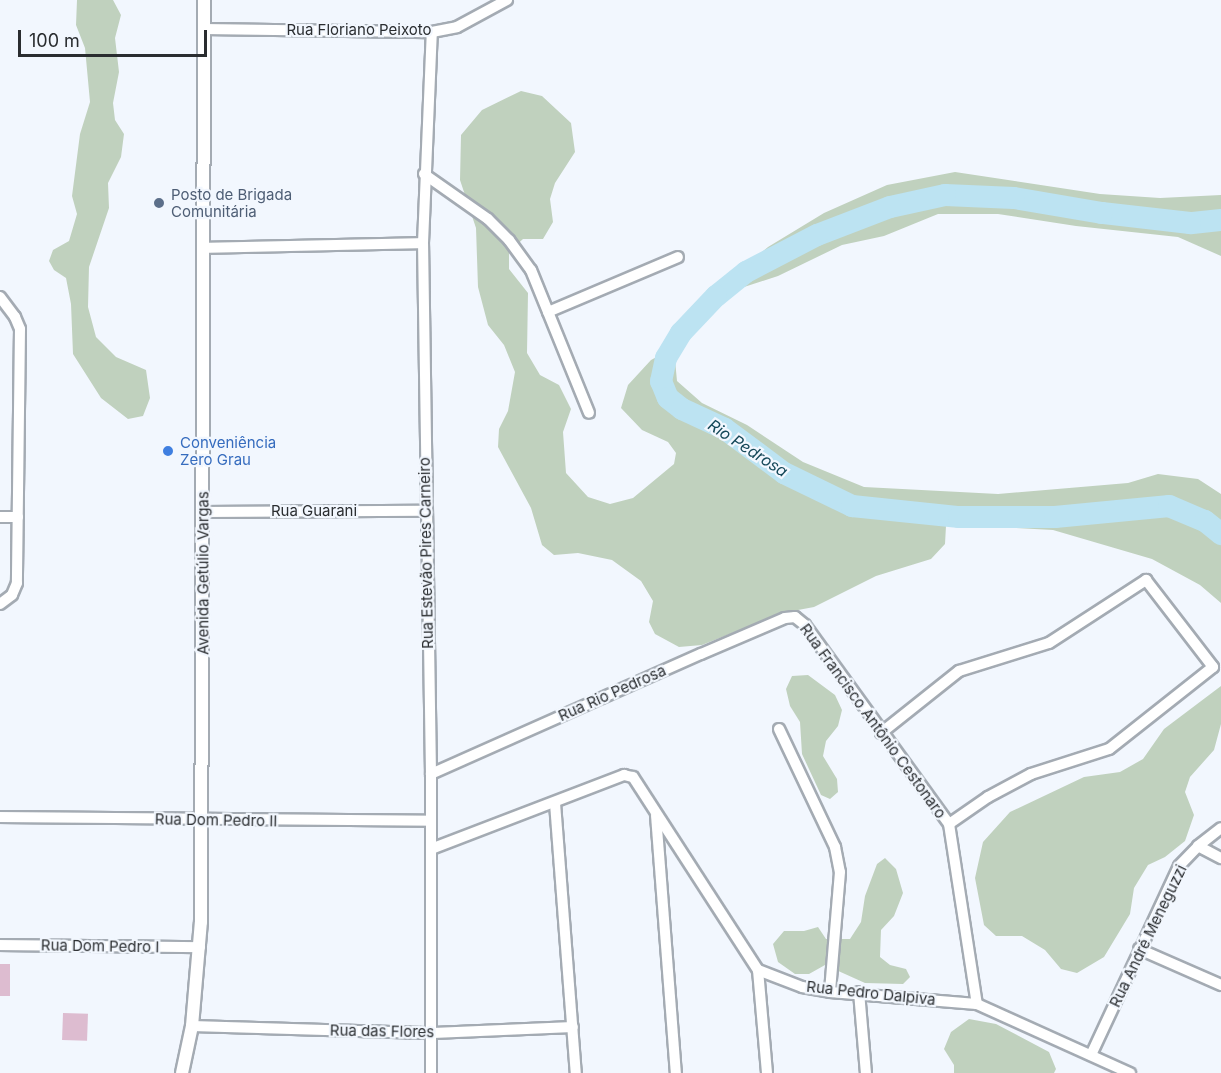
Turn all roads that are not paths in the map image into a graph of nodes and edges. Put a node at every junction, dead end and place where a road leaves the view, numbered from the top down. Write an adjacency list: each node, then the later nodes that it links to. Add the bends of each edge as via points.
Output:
1 (204, 0): 3 (street, Avenida Getúlio Vargas)
2 (507, 0): 4 (street, Rua Floriano Peixoto, via 457,27)
3 (204, 29): 4 (street, Rua Floriano Peixoto); 7 (street, Avenida Getúlio Vargas)
4 (432, 33): 5 (street, Rua Estevão Pires Carneiro)
5 (424, 174): 6 (street, Rua Estevão Pires Carneiro); 10 (street, via 488,219 509,240 531,270)
6 (423, 243): 7 (street); 12 (street, Rua Estevão Pires Carneiro)
7 (203, 248): 13 (street, Avenida Getúlio Vargas)
8 (678, 257): 10 (street)
9 (0, 297): 15 (street, via 20,329)
10 (548, 312): 11 (street)
11 (590, 413)
12 (425, 511): 13 (street, Rua Guarani); 20 (street, Rua Estevão Pires Carneiro)
13 (203, 512): 24 (street, Avenida Getúlio Vargas)
14 (0, 517): 15 (street)
15 (18, 517): 16 (street, via 17,583 12,595)
16 (0, 604)
17 (795, 617): 19 (street, Rua Francisco Antônio Cestonaro); 20 (street, Rua Rio Pedrosa, via 701,654)
18 (779, 729): 36 (street, via 835,847 840,872)
19 (881, 733): 26 (street, Rua Francisco Antônio Cestonaro); 26 (street, via 959,671 1049,643 1146,580 1213,667 1109,749 1031,774)
20 (431, 774): 25 (street, Rua Estevão Pires Carneiro)
21 (555, 803): 22 (street, via 624,775 633,777); 29 (street); 40 (street)
22 (655, 812): 34 (street); 46 (street)
23 (0, 817): 24 (street, Rua Dom Pedro II)
24 (202, 820): 25 (street, Rua Dom Pedro II); 32 (street, Avenida Getúlio Vargas)
25 (431, 821): 29 (street, Rua Estevão Pires Carneiro)
26 (949, 824): 38 (street, Rua Francisco Antônio Cestonaro)
27 (1221, 828): 28 (street, Rua André Meneguzzi)
28 (1198, 846): 30 (street); 33 (street, Rua André Meneguzzi, via 1179,866)
29 (431, 849): 41 (street, Rua Estevão Pires Carneiro)
30 (1221, 858)
31 (0, 945): 32 (street, Rua Dom Pedro I)
32 (200, 947): 39 (street, Avenida Getúlio Vargas)
33 (1139, 949): 35 (street); 42 (street, Rua André Meneguzzi)
34 (758, 970): 36 (street, Rua Pedro Dalpiva, via 802,987); 47 (street)
35 (1221, 985)
36 (831, 992): 37 (street, Rua Pedro Dalpiva)
37 (859, 992): 38 (street, Rua Pedro Dalpiva); 48 (street)
38 (977, 1004): 42 (street, Rua Pedro Dalpiva)
39 (192, 1026): 41 (street, Rua das Flores); 43 (street, Avenida Getúlio Vargas)
40 (573, 1027): 41 (street, Rua das Flores); 45 (street)
41 (433, 1033): 44 (street, Rua Estevão Pires Carneiro)
42 (1091, 1055): 49 (street, Rua Pedro Dalpiva)
43 (182, 1073)
44 (431, 1073)
45 (576, 1073)
46 (676, 1073)
47 (767, 1073)
48 (866, 1073)
49 (1130, 1073)

